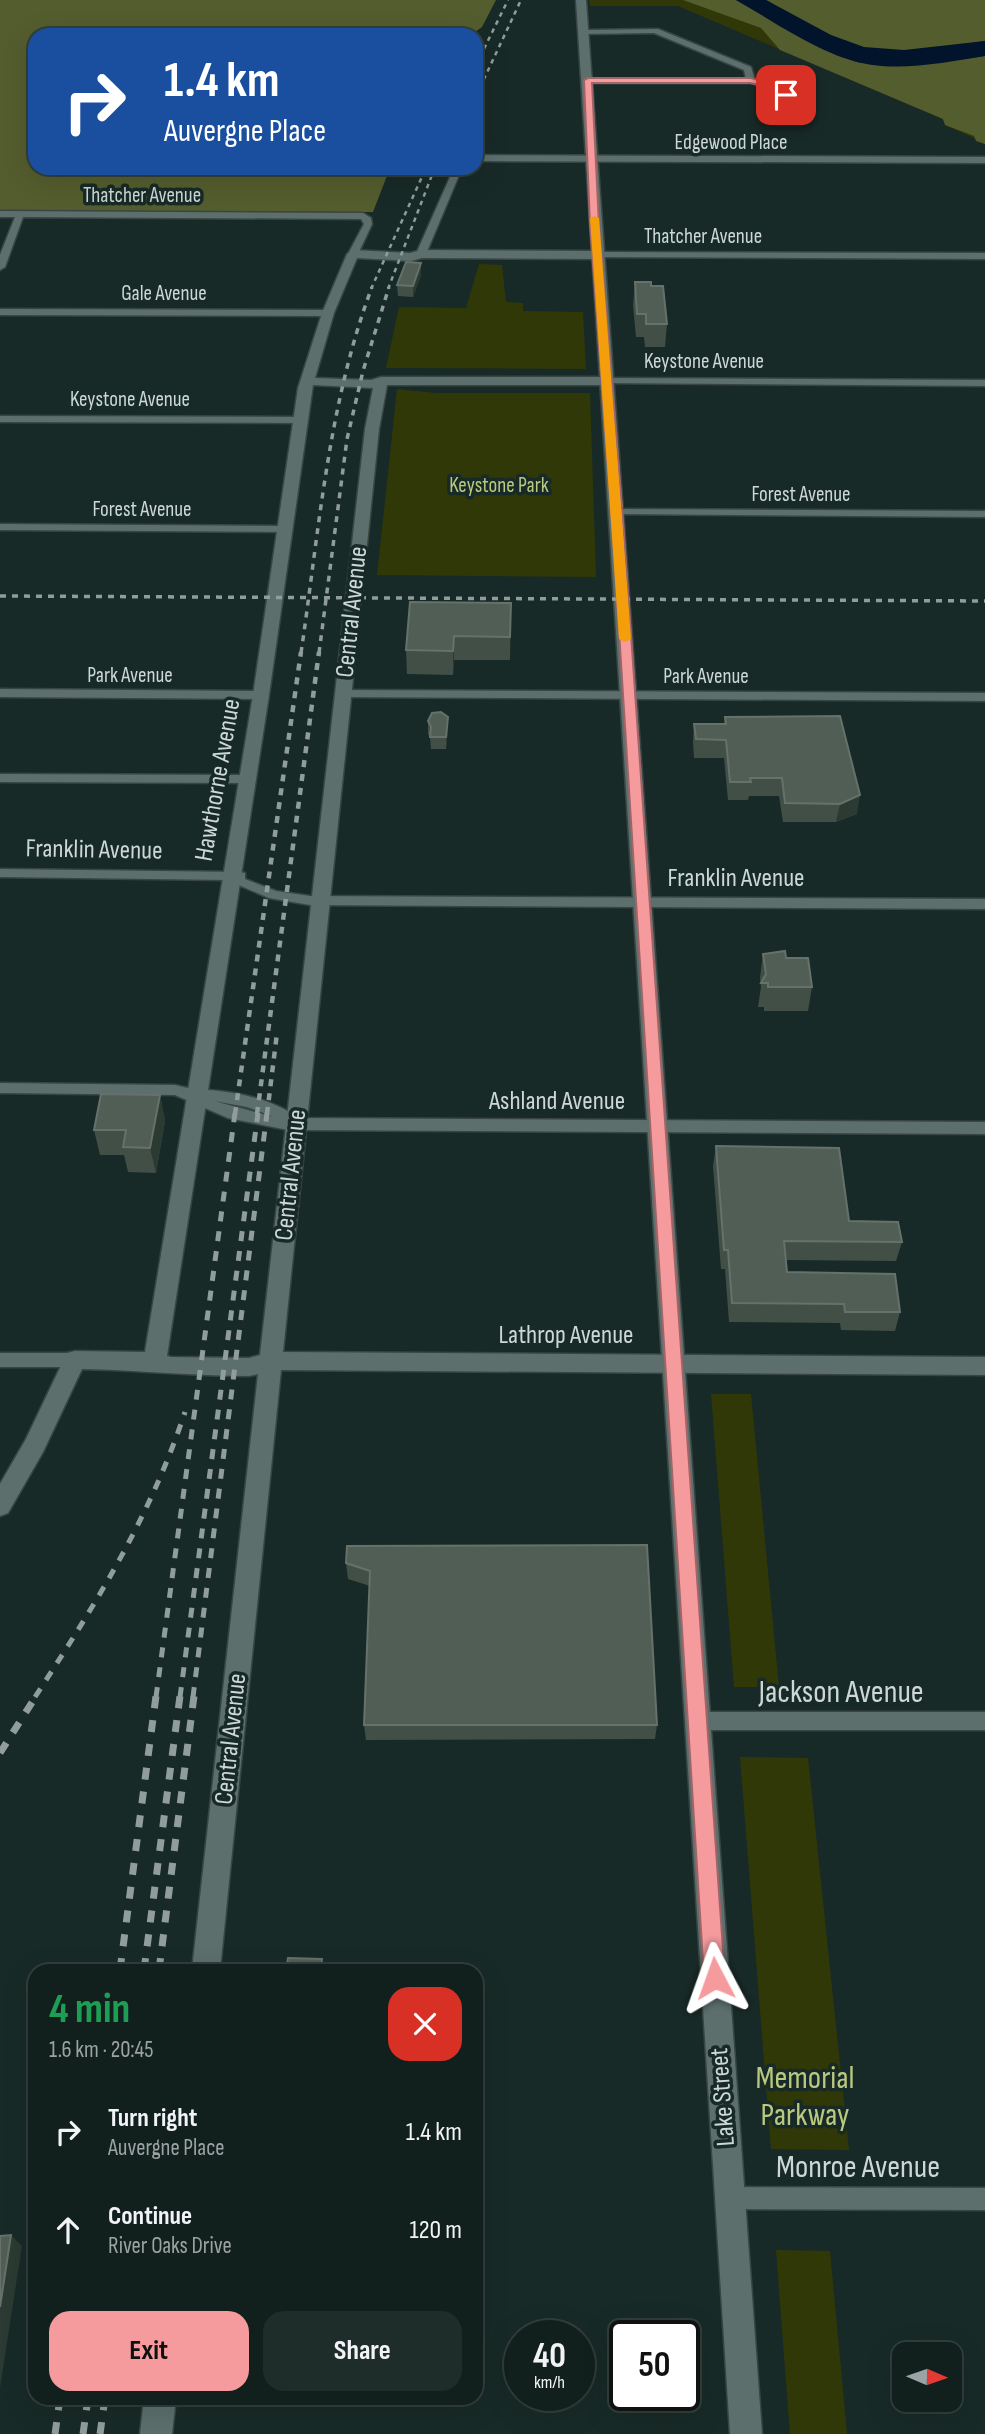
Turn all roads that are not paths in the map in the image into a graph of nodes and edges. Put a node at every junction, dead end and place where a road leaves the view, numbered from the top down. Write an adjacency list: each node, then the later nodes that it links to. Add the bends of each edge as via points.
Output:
1 (581, 0): 2 (street, Lake Street)
2 (584, 32): 3 (street, Lake Street); 4 (street, via 637,29 664,33 747,69)
3 (588, 80): 4 (street); 7 (street, Lake Street)
4 (751, 81): 5 (street)
5 (782, 89)
6 (483, 158): 7 (street, Edgewood Place)
7 (592, 159): 8 (street, Edgewood Place); 15 (street, Lake Street)
8 (985, 160)
9 (455, 175): 14 (street)
10 (0, 214): 11 (street, Thatcher Avenue)
11 (20, 214): 12 (street, Thatcher Avenue); 17 (street)
12 (367, 218): 13 (street, Hawthorne Avenue)
13 (353, 254): 14 (street, Thatcher Avenue); 19 (street, Hawthorne Avenue)
14 (421, 254): 15 (street, Thatcher Avenue)
15 (597, 255): 16 (street, Thatcher Avenue); 22 (street, Lake Street)
16 (985, 256)
17 (0, 267)
18 (0, 312): 19 (street, Gale Avenue)
19 (328, 313): 20 (street, Hawthorne Avenue)
20 (307, 380): 21 (street, Keystone Avenue); 25 (street, Hawthorne Avenue)
21 (381, 381): 22 (street, Keystone Avenue); 31 (street, Central Avenue)
22 (606, 381): 23 (street, Keystone Avenue); 26 (street, Lake Street)
23 (985, 383)
24 (0, 419): 25 (street, Keystone Avenue)
25 (302, 420): 29 (street, Hawthorne Avenue)
26 (617, 512): 27 (street, Forest Avenue); 33 (street, Lake Street)
27 (985, 514)
28 (0, 527): 29 (street, Forest Avenue)
29 (285, 529): 32 (street, Hawthorne Avenue)
30 (0, 693): 32 (street, Park Avenue)
31 (342, 694): 33 (street, Park Avenue); 39 (street, Central Avenue)
32 (261, 695): 36 (street, Hawthorne Avenue)
33 (628, 695): 34 (street, Park Avenue); 40 (street, Lake Street)
34 (985, 697)
35 (0, 778): 36 (street)
36 (246, 779): 38 (street, Hawthorne Avenue)
37 (0, 873): 38 (street, Franklin Avenue)
38 (230, 876): 39 (street, Franklin Avenue, via 242,884 307,902); 43 (street, Hawthorne Avenue)
39 (319, 899): 40 (street, Franklin Avenue); 44 (street, Central Avenue)
40 (642, 902): 41 (street, Franklin Avenue); 45 (street, Lake Street)
41 (985, 904)
42 (0, 1088): 43 (street, Ashland Avenue, via 175,1090)
43 (195, 1096): 44 (street, Ashland Avenue, via 234,1113 282,1126); 49 (street, Hawthorne Avenue)
44 (296, 1124): 45 (street, Ashland Avenue); 50 (street, Central Avenue)
45 (657, 1126): 46 (street, Ashland Avenue); 51 (street, Lake Street)
46 (985, 1128)
47 (0, 1360): 48 (street, Lathrop Avenue)
48 (75, 1360): 49 (street, Lathrop Avenue); 53 (street)
49 (155, 1360): 50 (street, Lathrop Avenue, via 184,1367 249,1367)
50 (273, 1361): 51 (street, Lathrop Avenue); 56 (street, Central Avenue)
51 (672, 1364): 52 (street, Lathrop Avenue); 54 (street, Lake Street)
52 (985, 1366)
53 (0, 1506)
54 (697, 1721): 55 (street, Jackson Avenue); 57 (street, Lake Street)
55 (985, 1721)
56 (207, 1964)
57 (730, 2198): 58 (street, Monroe Avenue); 61 (street, Lake Street)
58 (985, 2199)
59 (159, 2405): 60 (street)
60 (156, 2434)
61 (746, 2434)

